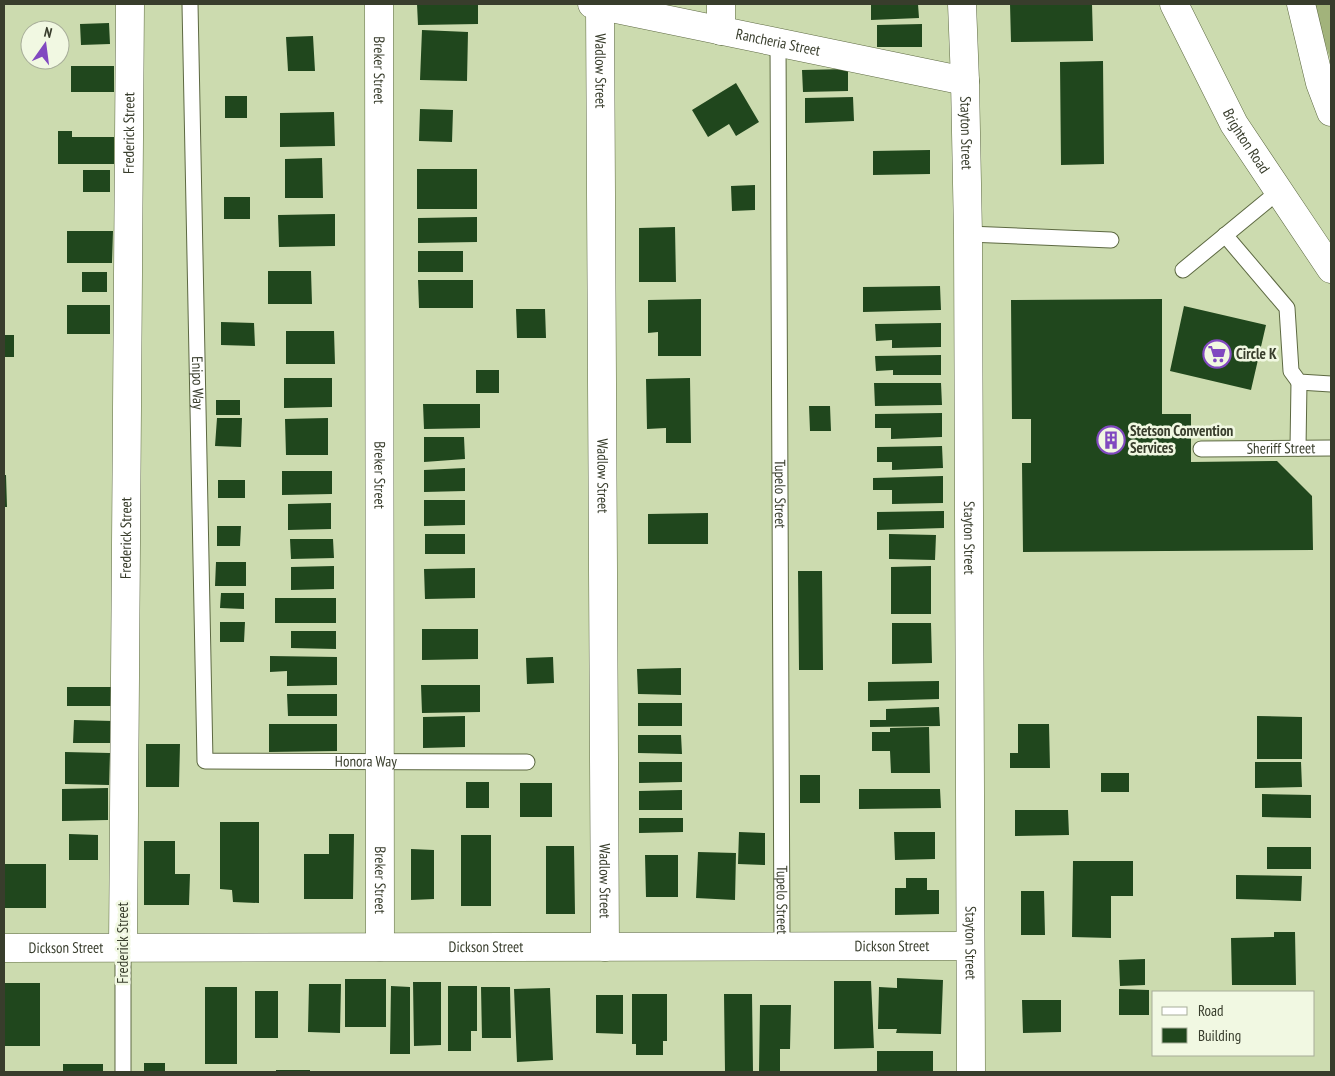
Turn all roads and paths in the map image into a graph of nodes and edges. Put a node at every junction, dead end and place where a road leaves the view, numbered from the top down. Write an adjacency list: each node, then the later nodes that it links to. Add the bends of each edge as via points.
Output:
1 (130, 4): 32 (street, Frederick Street)
2 (190, 4): 24 (lane, Enipo Way)
3 (378, 4): 26 (street, Breker Street)
4 (721, 4): 9 (street)
5 (962, 4): 11 (street, Stayton Street)
6 (1174, 4): 13 (street, Brighton Road, via 1234,124)
7 (1301, 4): 12 (street, via 1320,83)
8 (596, 5): 9 (street, Rancheria Street); 30 (street, Wadlow Street)
9 (721, 31): 10 (street, Rancheria Street)
10 (778, 42): 11 (street, Rancheria Street); 27 (lane, Tupelo Street)
11 (965, 81): 14 (street, Stayton Street)
12 (1331, 112)
13 (1279, 191): 15 (lane); 17 (street, Brighton Road)
14 (968, 234): 16 (lane); 28 (street, Stayton Street)
15 (1225, 235): 18 (lane); 19 (lane, via 1288,308 1291,371)
16 (1112, 240)
17 (1331, 269)
18 (1183, 270)
19 (1299, 382): 20 (lane); 21 (lane)
20 (1331, 384)
21 (1298, 448): 22 (lane, Sheriff Street); 23 (lane, Sheriff Street)
22 (1331, 448)
23 (1201, 449)
24 (205, 762): 26 (lane, Honora Way)
25 (526, 762): 26 (lane, Honora Way)
26 (379, 763): 29 (street, Breker Street)
27 (782, 946): 28 (street, Dickson Street); 30 (street, Dickson Street)
28 (970, 946): 34 (street, Stayton Street)
29 (380, 947): 30 (street, Dickson Street); 32 (street, Dickson Street)
30 (605, 947)
31 (4, 948): 32 (street, Dickson Street)
32 (123, 948): 33 (lane, Frederick Street)
33 (123, 1072)
34 (971, 1072)

